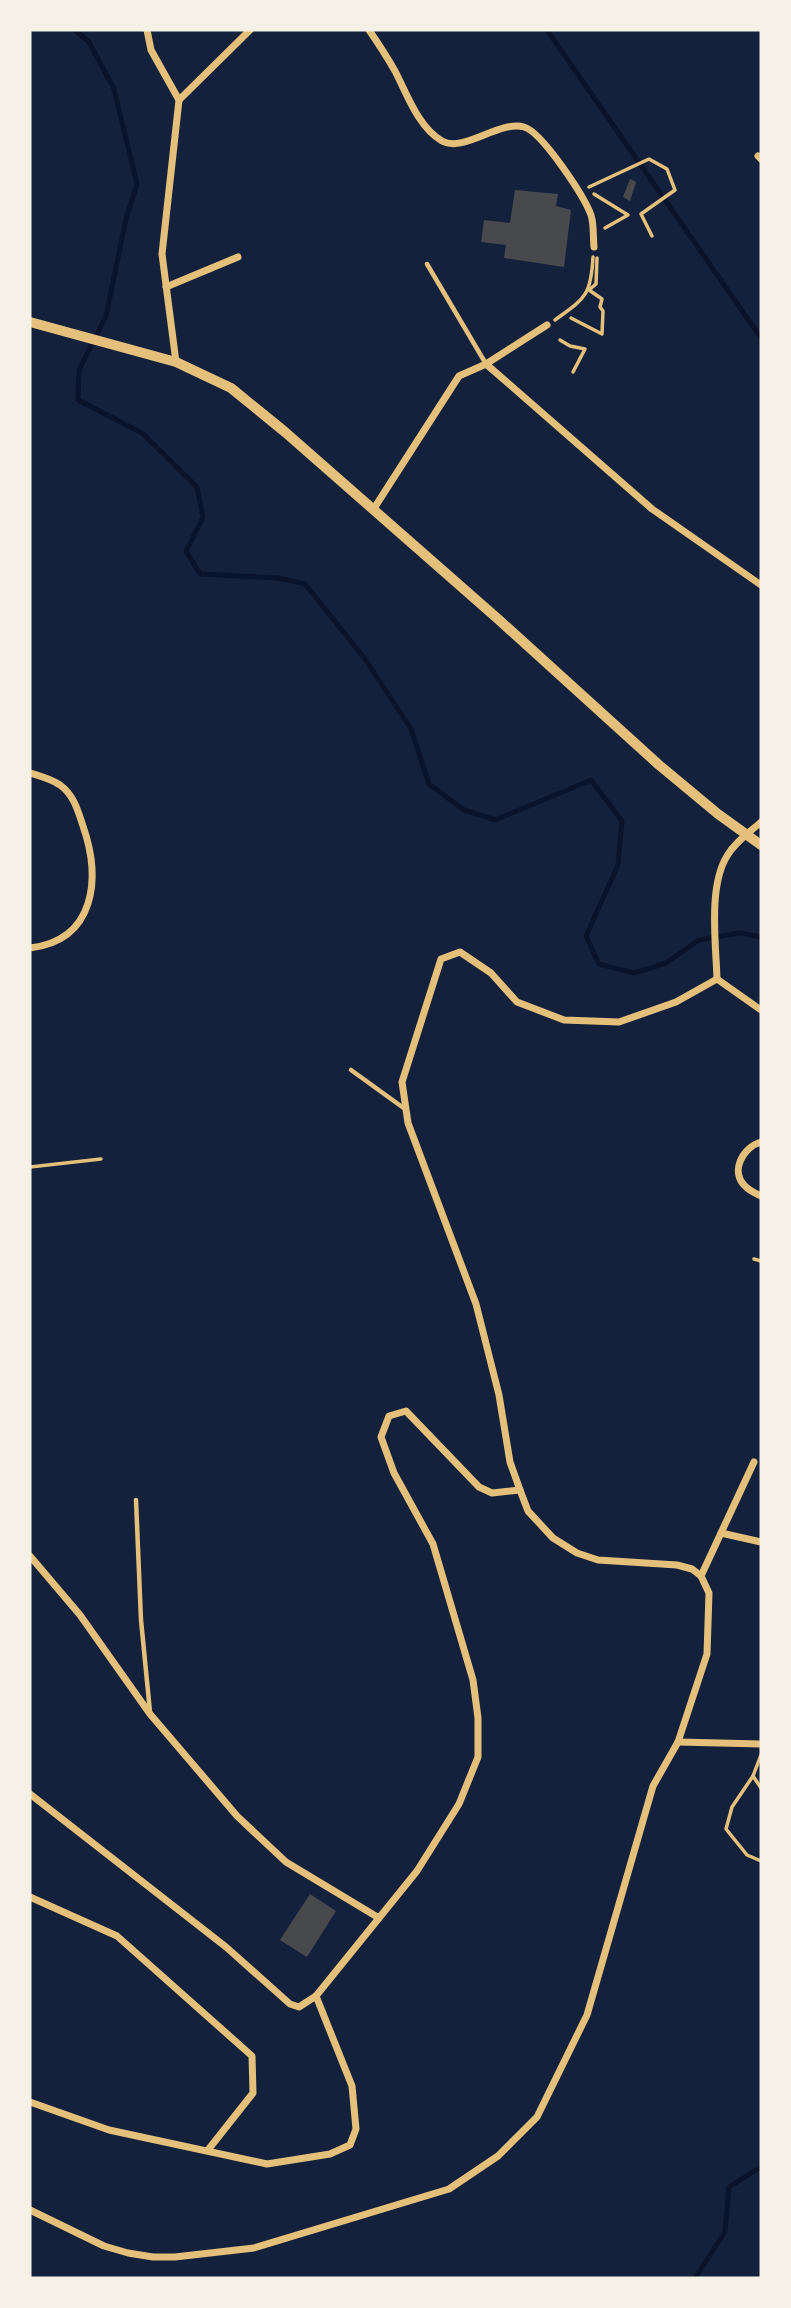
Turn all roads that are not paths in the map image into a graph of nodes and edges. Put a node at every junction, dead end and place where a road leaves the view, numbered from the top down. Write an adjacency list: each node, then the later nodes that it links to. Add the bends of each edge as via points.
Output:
1 (147, 30): 4 (street, via 151,50)
2 (250, 30): 4 (street)
3 (369, 30): 5 (street, via 419,116 440,140 456,145 510,127 523,127 540,139 585,202 592,217)
4 (179, 100): 8 (street, via 162,254)
5 (595, 251)
6 (238, 257): 8 (street)
7 (427, 264): 12 (lane)
8 (166, 287): 11 (street)
9 (30, 322): 11 (street)
10 (547, 325): 12 (street)
11 (176, 362): 13 (street, via 231,388)
12 (486, 364): 13 (street, via 459,376); 14 (street, via 652,509)
13 (373, 510): 17 (street, via 659,765)
14 (761, 585)
15 (30, 773): 19 (street, via 61,786 74,799 93,870 86,911 74,929)
16 (761, 822): 17 (street)
17 (747, 835): 18 (street); 20 (street, via 734,846 719,874)
18 (761, 845)
19 (30, 948)
20 (717, 979): 21 (street); 23 (street, via 676,1002 619,1022 564,1020 517,1002 491,973 460,952 441,959 402,1082)
21 (761, 1010)
22 (351, 1070): 23 (lane)
23 (405, 1110): 27 (street, via 476,1304)
24 (761, 1142): 25 (street, via 744,1153 739,1170 746,1187)
25 (761, 1196)
26 (754, 1462): 29 (street)
27 (520, 1490): 32 (street, via 528,1511 553,1538 577,1553 598,1560 677,1565); 38 (street, via 492,1493 479,1487 406,1411 389,1416 381,1437 394,1473 433,1544 473,1680 478,1758 445,1827)
28 (136, 1500): 33 (lane)
29 (721, 1533): 30 (street); 32 (street)
30 (761, 1542)
31 (30, 1556): 33 (street, via 80,1615)
32 (701, 1576): 34 (street, via 709,1593 707,1654)
33 (150, 1714): 38 (street, via 236,1816 286,1862)
34 (678, 1742): 35 (street); 42 (street, via 653,1786 587,2015 537,2117 498,2156 449,2189 254,2248 153,2257 128,2253)
35 (761, 1744)
36 (30, 1794): 39 (street, via 226,1947 290,2004 299,2007)
37 (30, 1897): 41 (street, via 117,1936 252,2056 253,2093)
38 (379, 1918): 39 (street)
39 (316, 1996): 41 (street, via 352,2086 356,2129 350,2145 330,2154 267,2164)
40 (30, 2102): 41 (street, via 109,2130)
41 (208, 2150)
42 (30, 2210)

